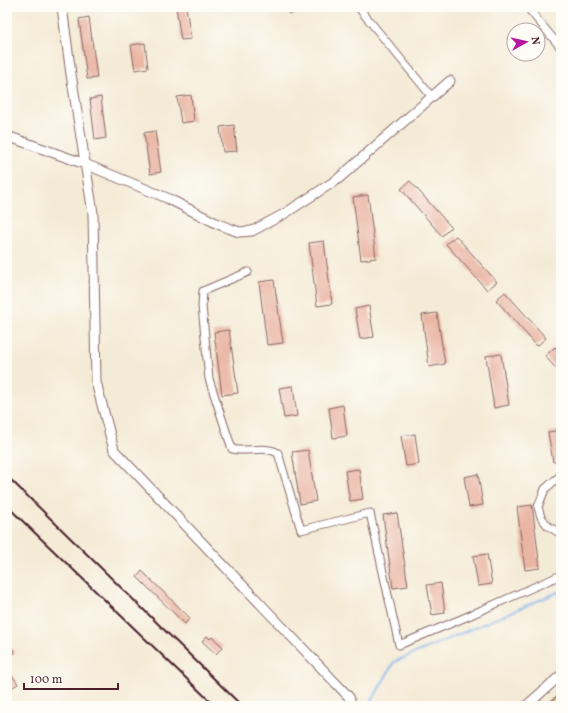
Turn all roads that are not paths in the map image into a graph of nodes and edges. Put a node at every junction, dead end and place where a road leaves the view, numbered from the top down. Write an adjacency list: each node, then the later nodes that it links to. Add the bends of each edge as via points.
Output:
1 (62, 7): 8 (street)
2 (358, 7): 6 (street)
3 (527, 7): 4 (street)
4 (561, 48)
5 (450, 81): 6 (street)
6 (432, 97): 8 (street, via 338,179 284,214 252,231 239,232 218,224 167,198)
7 (7, 136): 8 (street)
8 (85, 164): 15 (street, via 93,212 96,382 114,450 348,697)
9 (248, 272): 12 (street, via 203,291 202,306 210,379 232,449 272,450 278,453 301,530 370,512 399,644)
10 (561, 475): 11 (street, via 545,489 538,507 541,517 548,526)
11 (561, 534)
12 (561, 575)
13 (561, 676): 16 (street)
14 (561, 701): 17 (main road)
15 (352, 706)
16 (526, 706)
17 (555, 706)

